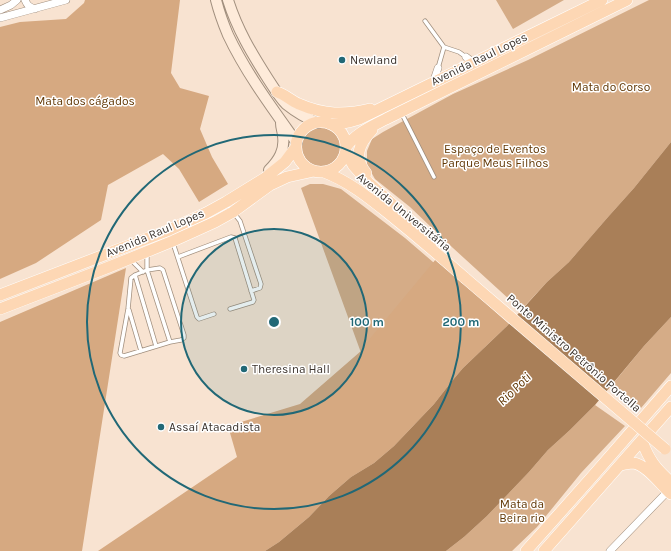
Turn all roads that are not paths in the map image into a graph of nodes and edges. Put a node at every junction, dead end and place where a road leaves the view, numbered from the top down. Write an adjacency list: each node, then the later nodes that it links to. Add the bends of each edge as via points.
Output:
1 (17, 0): 9 (street)
2 (25, 0): 8 (street, via 29,7)
3 (66, 0): 8 (street)
4 (216, 0): 20 (main road, via 223,23 239,57)
5 (228, 0): 17 (main road, via 244,40)
6 (602, 0): 13 (main road, Avenida Raul Lopes)
7 (627, 0): 13 (main road, Avenida Raul Lopes)
8 (35, 9): 10 (street)
9 (0, 10)
10 (0, 18)
11 (425, 21): 12 (lane)
12 (444, 47): 14 (lane, via 459,52); 15 (lane)
13 (506, 54): 14 (main road, Avenida Raul Lopes); 19 (main road, Avenida Raul Lopes)
14 (470, 60): 16 (main road, Avenida Raul Lopes)
15 (438, 68): 16 (street)
16 (433, 84): 18 (main road, Avenida Raul Lopes)
17 (277, 92): 18 (main road, via 307,108 338,114 372,109); 22 (main road, via 293,109)
18 (401, 99): 23 (main road, Avenida Raul Lopes, via 348,123)
19 (401, 112): 21 (main road, Avenida Raul Lopes); 27 (lane)
20 (280, 119): 24 (main road); 28 (main road, via 284,142 281,156)
21 (386, 119): 25 (main road, Avenida Raul Lopes, via 355,137); 29 (main road, via 366,136 358,155 362,168)
22 (318, 123): 23 (main road); 24 (main road, via 304,129)
23 (330, 124): 25 (main road, via 344,137)
24 (297, 145): 26 (main road, via 298,156 303,163 309,169); 28 (main road, Avenida Raul Lopes, via 285,162)
25 (346, 150): 26 (main road, via 343,159 334,168); 29 (main road, Avenida Universitária, via 353,165)
26 (319, 171): 31 (main road, Avenida Raul Lopes, via 288,177 270,185); 39 (main road, Avenida Universitária, via 336,176 347,183)
27 (434, 177)
28 (253, 185): 30 (main road, Avenida Raul Lopes)
29 (383, 196): 39 (main road, Avenida Universitária)
30 (226, 202): 31 (lane); 36 (main road, Avenida Raul Lopes, via 187,222)
31 (233, 212): 32 (main road, Avenida Raul Lopes); 41 (lane, via 240,221 261,284 260,288)
32 (173, 241): 33 (main road, Avenida Raul Lopes); 34 (lane)
33 (147, 252): 35 (main road, Avenida Raul Lopes); 37 (lane)
34 (178, 257): 41 (lane, via 233,237); 46 (lane, via 197,317 199,319)
35 (130, 258): 37 (lane); 40 (main road, Avenida Raul Lopes)
36 (74, 266): 40 (main road, via 69,272); 42 (main road, Avenida Raul Lopes)
37 (145, 271): 38 (lane); 47 (lane); 47 (lane, via 160,268 163,270 184,335 182,340)
38 (135, 275): 44 (lane, via 131,278); 48 (lane)
39 (467, 276): 53 (main road, Ponte Ministro Petrônio Portella)
40 (72, 281): 43 (main road, Avenida Raul Lopes)
41 (251, 291): 45 (lane, via 254,302)
42 (0, 295)
43 (0, 309)
44 (128, 309): 49 (lane); 49 (lane, via 120,353 124,356)
45 (230, 309)
46 (214, 314)
47 (170, 342): 48 (lane)
48 (156, 346): 49 (lane)
49 (141, 350)
50 (671, 386): 55 (main road)
51 (671, 407): 52 (main road)
52 (642, 441): 54 (main road); 57 (main road, via 652,463)
53 (669, 449)
54 (621, 465): 56 (main road); 57 (main road, via 638,464)
55 (591, 478): 56 (main road); 58 (main road)
56 (601, 487): 59 (main road)
57 (670, 489): 60 (street)
58 (526, 551)
59 (544, 551)
60 (610, 551)

